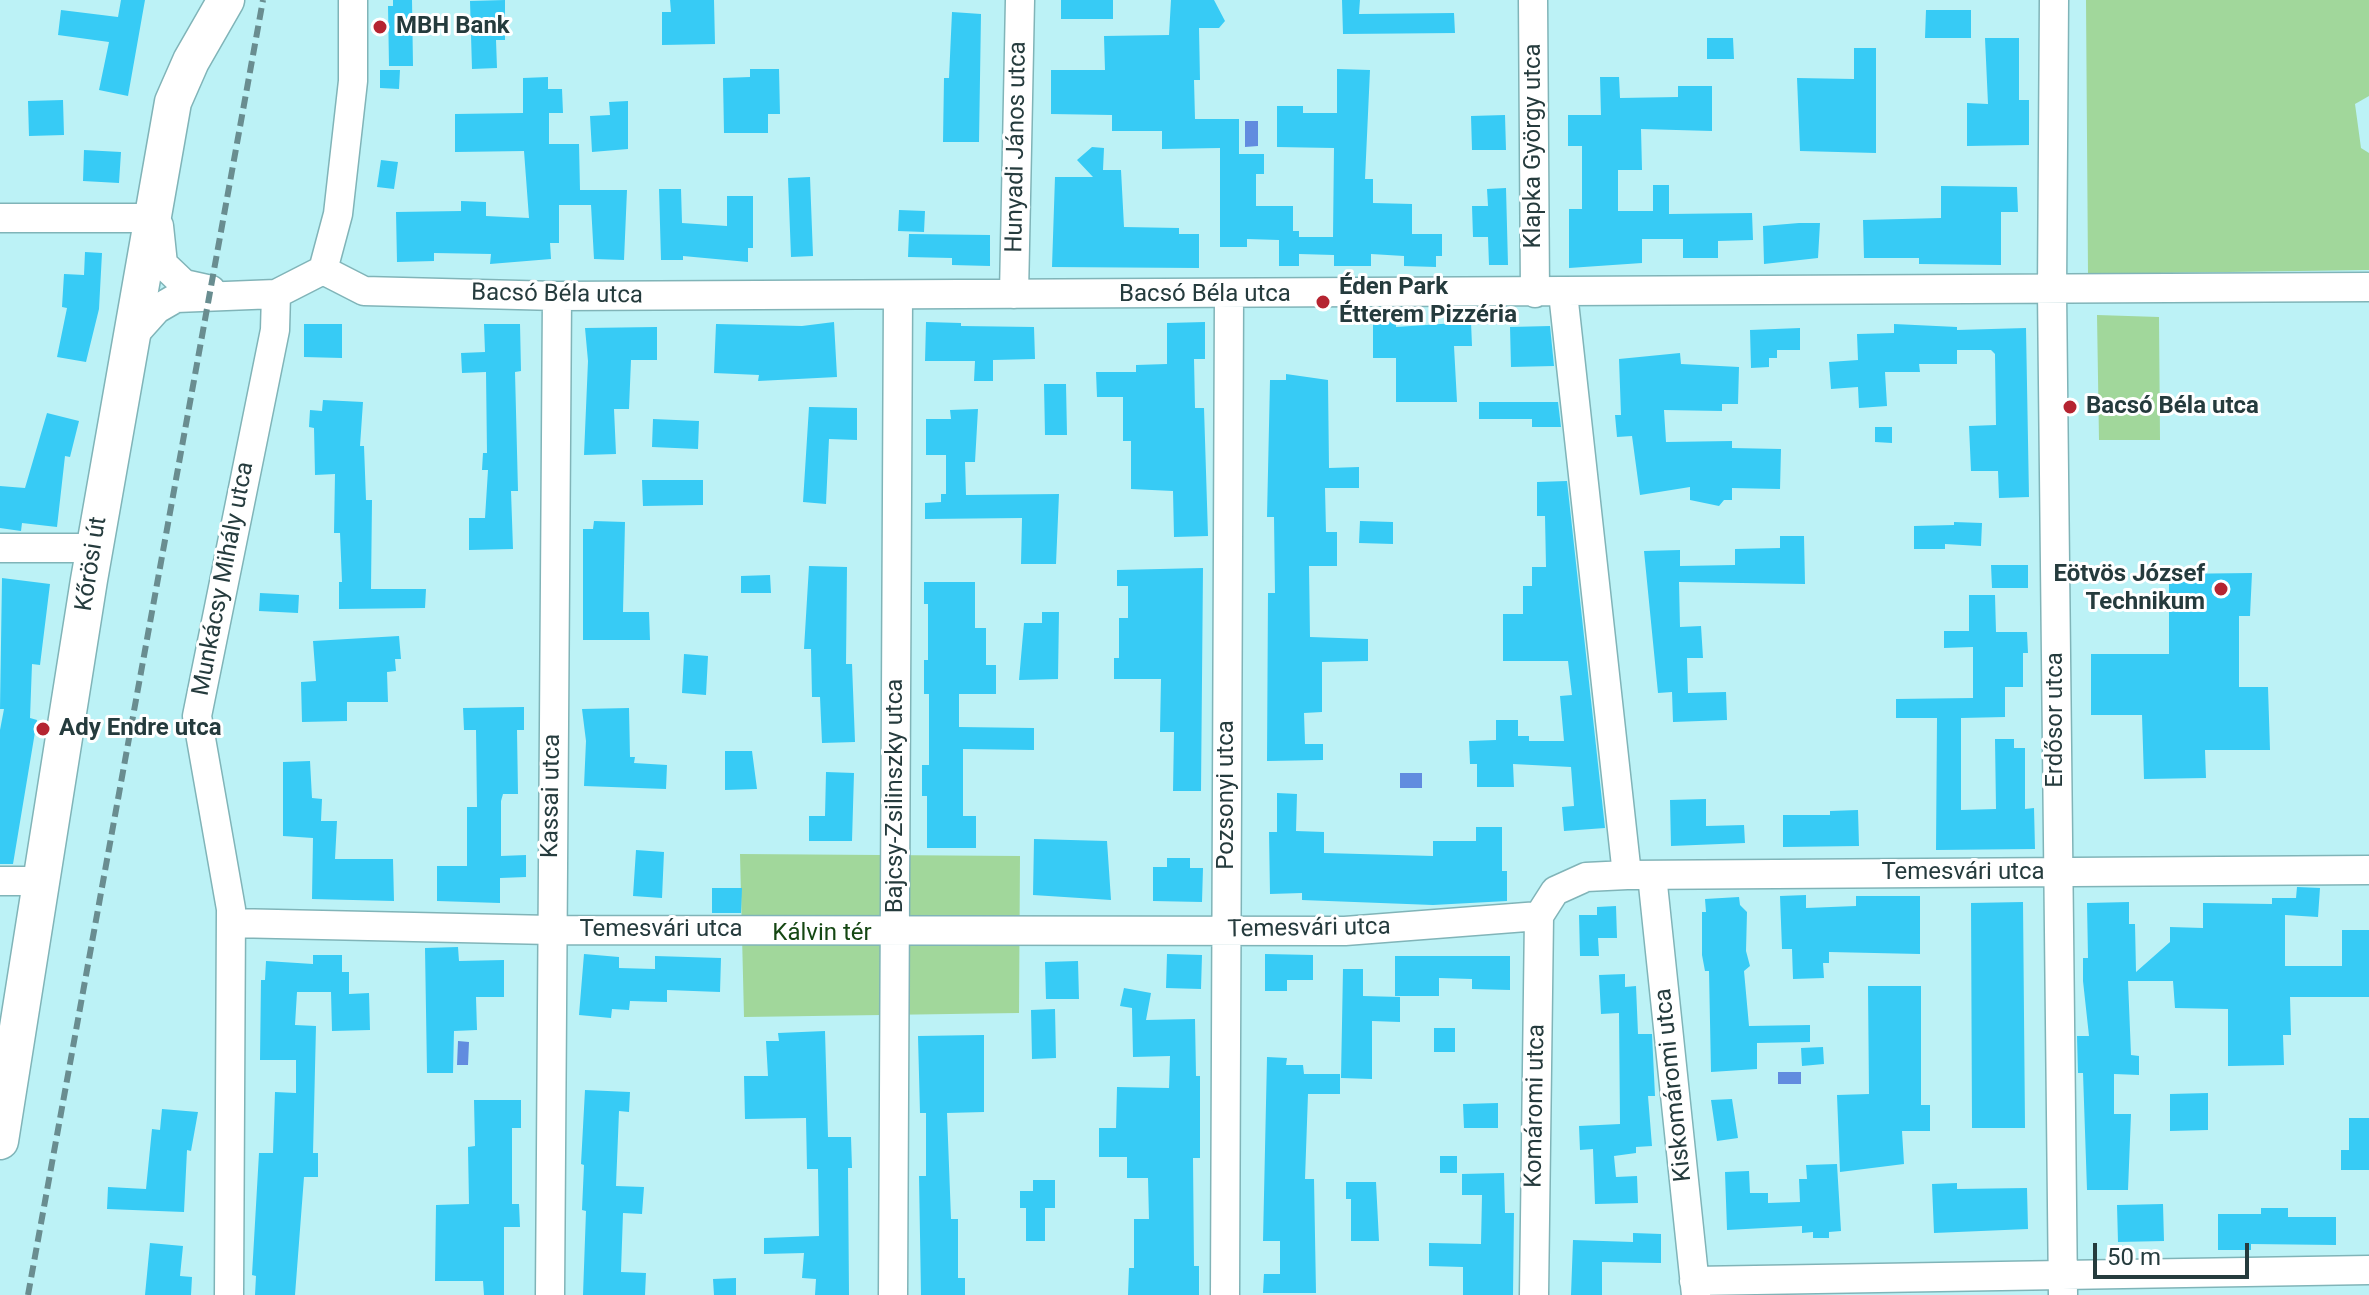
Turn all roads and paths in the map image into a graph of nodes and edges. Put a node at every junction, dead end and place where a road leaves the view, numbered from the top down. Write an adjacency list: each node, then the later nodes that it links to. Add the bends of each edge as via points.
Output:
1 (226, 0): 6 (main road, Kőrösi út, via 173,102)
2 (353, 0): 8 (street, via 353,81 338,214)
3 (1020, 0): 14 (street, Hunyadi János utca)
4 (1533, 0): 11 (street, Klapka György utca)
5 (2054, 0): 10 (street, Erdősor utca)
6 (153, 202): 7 (street); 15 (street, via 163,264 184,284); 19 (main road, Kőrösi út)
7 (0, 218)
8 (323, 270): 13 (street); 17 (street, Bacsó Béla utca, via 364,291)
9 (2369, 287): 10 (street, Bacsó Béla utca)
10 (2052, 291): 12 (street, Bacsó Béla utca); 23 (street, Erdősor utca)
11 (1535, 293): 12 (street, Bacsó Béla utca); 16 (street, Bacsó Béla utca)
12 (1563, 293): 24 (street, Kiskomáromi utca)
13 (276, 294): 15 (street); 28 (street, Munkácsy Mihály utca, via 275,330 197,716)
14 (1014, 294): 16 (street, Bacsó Béla utca); 18 (street, Bacsó Béla utca)
15 (243, 295): 19 (street, via 176,298 157,309)
16 (1229, 295): 31 (street, Pozsonyi utca)
17 (557, 296): 18 (street, Bacsó Béla utca); 29 (street, Kassai utca)
18 (898, 296): 30 (street, Bajcsy-Zsilinszky utca)
19 (131, 338): 21 (main road, Kőrösi út)
20 (0, 548): 21 (street)
21 (95, 548): 26 (main road, Kőrösi út)
22 (2369, 870): 23 (street, Temesvári utca)
23 (2057, 872): 24 (street, Temesvári utca); 34 (street, Erdősor utca)
24 (1640, 875): 27 (street, Temesvári utca, via 1586,877 1555,891); 35 (street, Kiskomáromi utca)
25 (0, 881): 26 (street)
26 (40, 881): 32 (main road, Kőrösi út)
27 (1539, 916): 31 (street, Temesvári utca, via 1345,931); 40 (street, Komáromi utca)
28 (231, 923): 29 (street, Temesvári utca); 36 (street, Munkácsy Mihály utca)
29 (551, 930): 30 (street, Temesvári utca); 37 (street, Kassai utca)
30 (895, 931): 31 (street, Temesvári utca); 38 (street, Bajcsy-Zsilinszky utca)
31 (1226, 931): 39 (street, Pozsonyi utca)
32 (0, 1141)
33 (2369, 1270): 34 (street)
34 (2063, 1285): 35 (street)
35 (1695, 1288)
36 (229, 1295)
37 (550, 1295)
38 (893, 1295)
39 (1225, 1295)
40 (1534, 1295)

